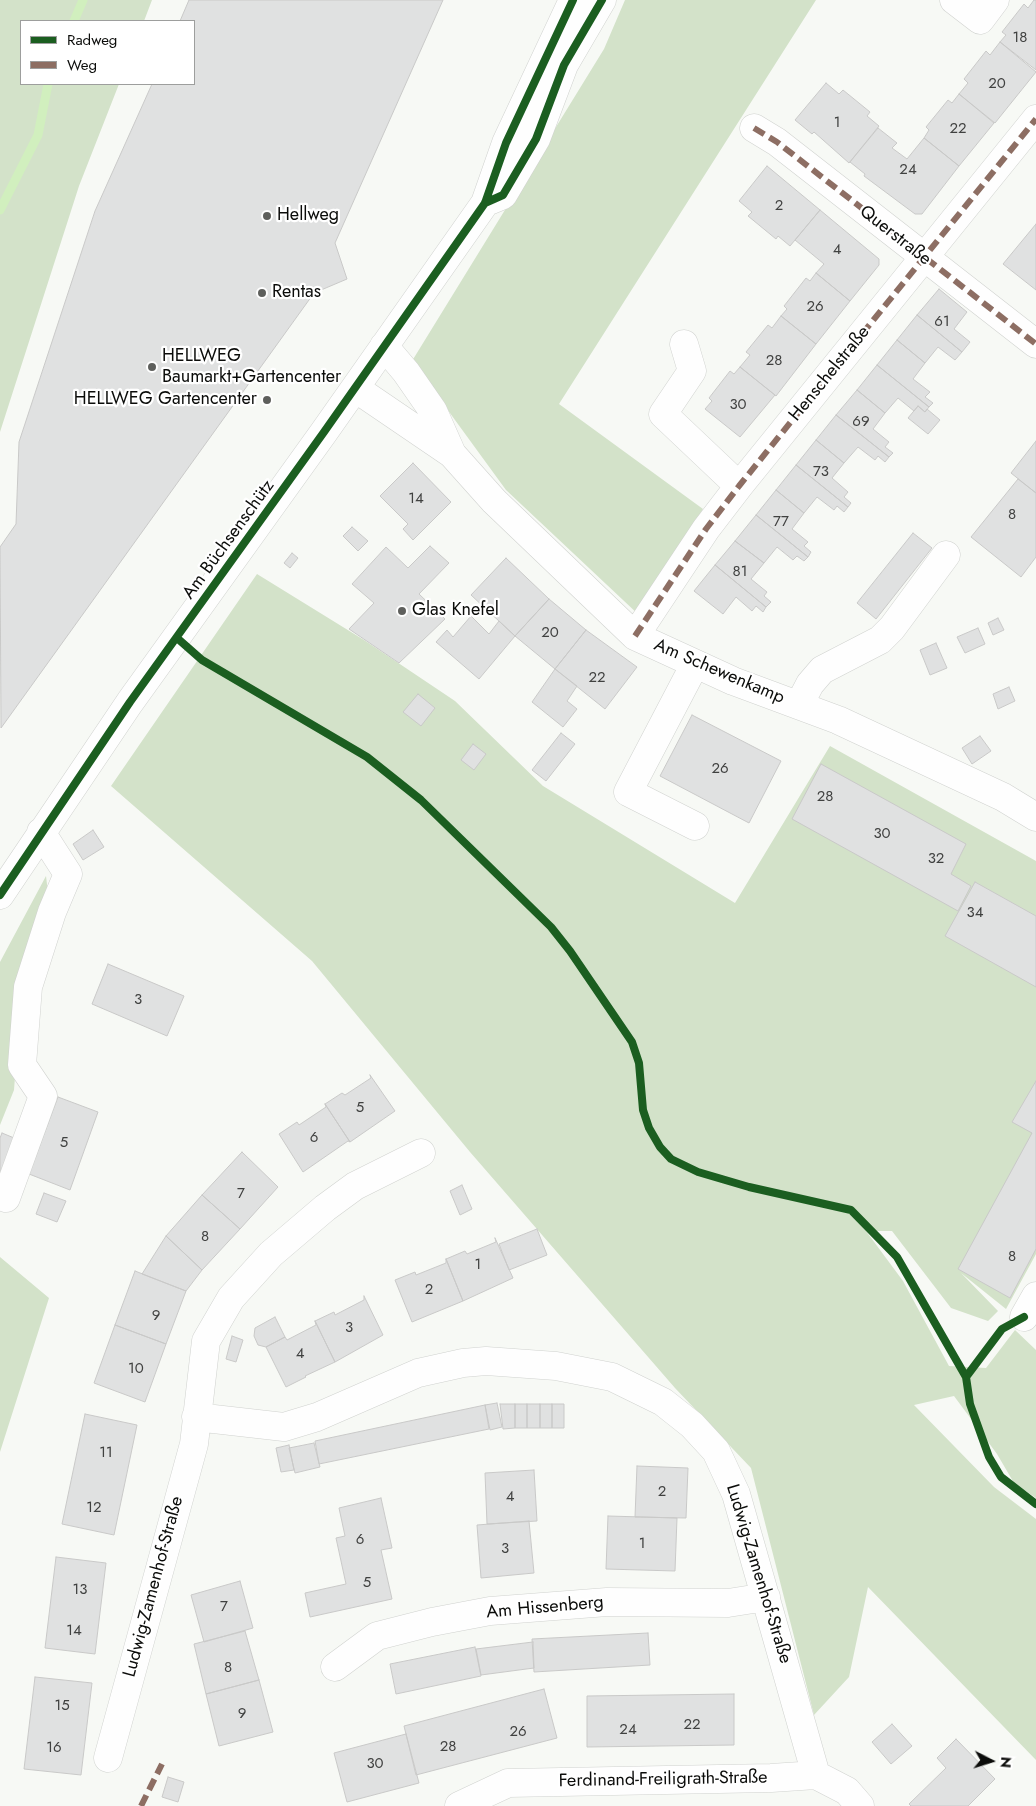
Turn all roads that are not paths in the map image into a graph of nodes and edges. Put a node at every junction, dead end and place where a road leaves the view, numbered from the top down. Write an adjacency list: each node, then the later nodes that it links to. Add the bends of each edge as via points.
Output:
1 (573, 0): 7 (street, Am Büchsenschütz, via 506,143)
2 (602, 0): 7 (street, Am Büchsenschütz, via 564,65 536,139 503,195)
3 (954, 0): 4 (street, via 980,20)
4 (995, 0)
5 (1036, 119): 8 (street, Henschelstraße)
6 (754, 128): 8 (street, Querstraße)
7 (485, 203): 11 (street, Am Büchsenschütz)
8 (924, 258): 10 (street, Querstraße); 14 (street, Henschelstraße)
9 (684, 344): 14 (street, via 692,371 663,414)
10 (1036, 344)
11 (384, 346): 12 (street, Am Büchsenschütz); 13 (street, Am Schewenkamp, via 433,411)
12 (355, 388): 13 (street, Am Schewenkamp); 21 (street, Am Büchsenschütz)
13 (452, 454): 16 (street, Am Schewenkamp, via 494,501)
14 (739, 486): 16 (street, Henschelstraße, via 706,529)
15 (946, 555): 18 (street, via 892,628 880,640 822,670)
16 (635, 636): 17 (street, Am Schewenkamp)
17 (695, 664): 18 (street, Am Schewenkamp); 20 (street, via 628,792)
18 (799, 705): 19 (street, Am Schewenkamp, via 994,792)
19 (1036, 817)
20 (695, 826)
21 (40, 832): 22 (street, Am Büchsenschütz); 24 (street, via 68,874 28,987 22,1065 43,1096)
22 (0, 895)
23 (421, 1153): 25 (street, Ludwig-Zamenhof-Straße, via 355,1186 270,1254 248,1278 206,1341)
24 (6, 1198)
25 (196, 1417): 26 (street, Ludwig-Zamenhof-Straße, via 284,1427 317,1417 418,1373 462,1363 556,1366 612,1377 663,1402 692,1424 716,1452 736,1494); 28 (street, Ludwig-Zamenhof-Straße, via 194,1444)
26 (766, 1597): 27 (street, Am Hissenberg, via 728,1603 607,1602 490,1612 377,1636); 29 (street, Ludwig-Zamenhof-Straße)
27 (336, 1667)
28 (108, 1758)
29 (816, 1775): 30 (street, Ferdinand-Freiligrath-Straße, via 508,1783); 31 (street, via 847,1791)
30 (459, 1806)
31 (860, 1806)

